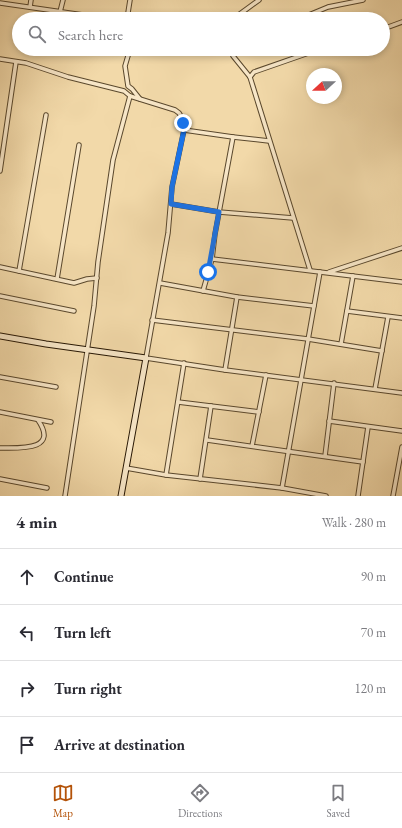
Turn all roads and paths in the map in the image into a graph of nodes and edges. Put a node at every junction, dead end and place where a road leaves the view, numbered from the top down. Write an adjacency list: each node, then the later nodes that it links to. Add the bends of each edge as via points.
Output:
1 (31, 0): 7 (street)
2 (62, 0): 8 (street)
3 (130, 0): 9 (street)
4 (259, 0): 10 (street)
5 (364, 0): 11 (street)
6 (0, 2): 7 (street)
7 (30, 7): 8 (street)
8 (60, 12)
9 (129, 12)
10 (243, 12)
11 (316, 12)
12 (402, 22): 13 (street)
13 (390, 26)
14 (128, 56): 20 (street, via 125,66)
15 (234, 56): 19 (street)
16 (300, 56): 19 (street, via 254,72)
17 (0, 59): 18 (street)
18 (16, 62): 21 (street, via 39,66); 29 (street)
19 (250, 77): 27 (street)
20 (128, 86): 21 (street); 23 (street)
21 (124, 91): 22 (street)
22 (130, 96): 23 (street); 41 (street, via 113,160)
23 (140, 99): 25 (street, via 177,111 182,118)
24 (46, 115): 37 (street)
25 (184, 130): 26 (street); 30 (street)
26 (233, 138): 27 (street); 31 (street)
27 (269, 141): 32 (street)
28 (79, 145): 42 (street)
29 (0, 171)
30 (171, 204): 31 (street); 43 (street)
31 (219, 212): 32 (street); 34 (street)
32 (293, 218): 36 (street)
33 (402, 248): 39 (street)
34 (212, 259): 36 (street); 45 (street)
35 (0, 267): 37 (street)
36 (310, 270): 38 (street)
37 (19, 271): 42 (street)
38 (320, 272): 39 (street); 48 (street)
39 (328, 272): 40 (street)
40 (353, 276): 44 (street); 50 (street)
41 (97, 278): 42 (street, via 74,283); 58 (street)
42 (57, 279)
43 (160, 282): 45 (street); 53 (street)
44 (402, 282)
45 (203, 291): 47 (street)
46 (0, 296): 49 (street)
47 (237, 297): 48 (street); 54 (street)
48 (314, 306): 56 (street)
49 (74, 311)
50 (347, 311): 51 (street); 57 (street)
51 (388, 317): 52 (street); 59 (street)
52 (402, 318)
53 (152, 320): 54 (street); 60 (street)
54 (232, 330): 56 (street); 62 (street)
55 (0, 336): 58 (street)
56 (308, 339): 57 (street); 65 (street)
57 (341, 344): 59 (street)
58 (88, 350): 60 (street); 94 (street)
59 (382, 351): 68 (street)
60 (146, 358): 61 (street); 86 (street)
61 (184, 363): 62 (street); 70 (street)
62 (225, 370): 63 (street)
63 (266, 375): 65 (street); 73 (street)
64 (0, 377): 67 (street)
65 (301, 379): 66 (street); 83 (street)
66 (334, 383): 68 (street); 75 (street)
67 (56, 386)
68 (375, 389): 69 (street)
69 (402, 393)
70 (178, 402): 71 (street); 88 (street)
71 (211, 406): 73 (street); 79 (street)
72 (0, 412): 74 (street)
73 (259, 412): 80 (street)
74 (38, 420): 76 (street); 82 (street, via 44,433 40,444 23,448)
75 (329, 421): 77 (street); 84 (street)
76 (51, 422)
77 (368, 427): 78 (street); 85 (street)
78 (402, 431)
79 (207, 440): 80 (street); 90 (street)
80 (252, 446): 83 (street)
81 (402, 447): 87 (street)
82 (0, 448)
83 (289, 451): 84 (street); 92 (street)
84 (325, 456): 85 (street)
85 (363, 462): 97 (street)
86 (126, 468): 88 (street); 95 (street)
87 (400, 468): 98 (street)
88 (166, 475): 90 (street)
89 (0, 479): 91 (street)
90 (200, 479): 92 (street)
91 (47, 488)
92 (282, 488): 93 (street)
93 (302, 494): 96 (street)
94 (65, 496)
95 (121, 496)
96 (326, 496)
97 (358, 496)
98 (394, 496)

